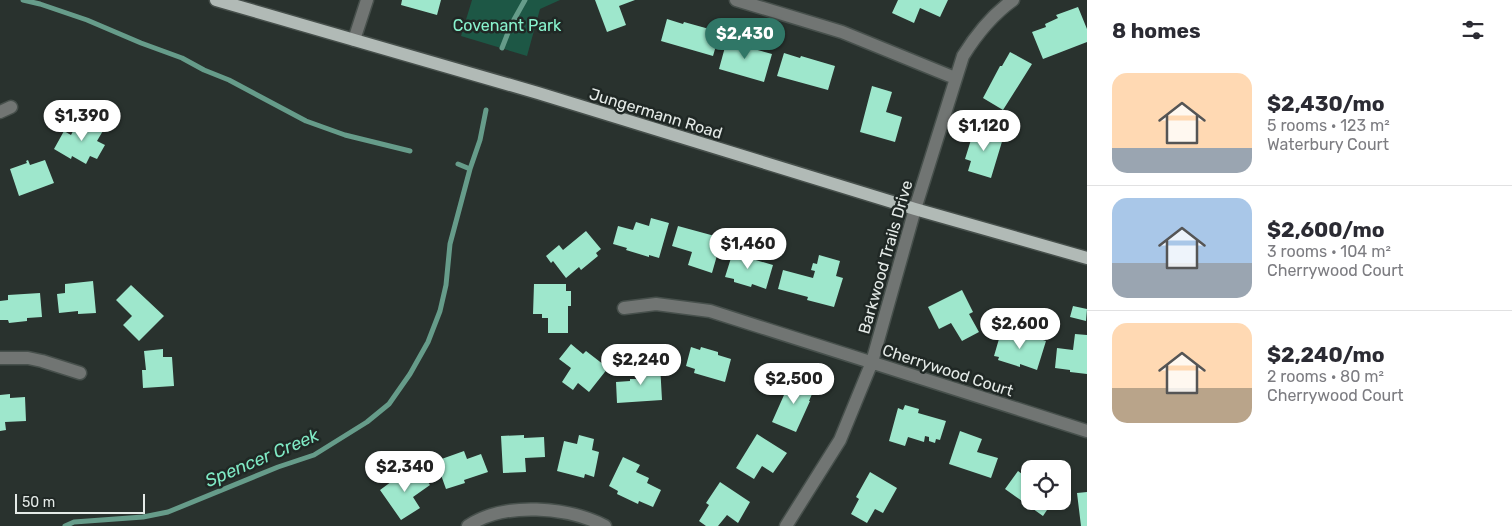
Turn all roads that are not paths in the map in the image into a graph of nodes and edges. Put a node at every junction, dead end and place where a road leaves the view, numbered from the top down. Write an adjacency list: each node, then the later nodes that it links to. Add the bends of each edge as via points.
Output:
1 (216, 0): 5 (main road, Jungermann Road)
2 (367, 0): 5 (street)
3 (736, 0): 6 (street, via 842,32)
4 (1013, 0): 6 (street, Barkwood Trails Drive, via 974,39)
5 (354, 40): 7 (main road, Jungermann Road)
6 (955, 78): 7 (street, Barkwood Trails Drive)
7 (915, 209): 8 (main road, Jungermann Road); 11 (street, Barkwood Trails Drive)
8 (1087, 258)
9 (624, 308): 11 (street, Cherrywood Court, via 656,304 710,311)
10 (0, 358): 12 (street, via 28,358)
11 (872, 362): 13 (street, Cherrywood Court); 16 (street, Barkwood Trails Drive, via 840,440)
12 (80, 373)
13 (1087, 431)
14 (468, 526): 15 (street, via 497,514 521,510 565,512)
15 (606, 526)
16 (786, 526)

